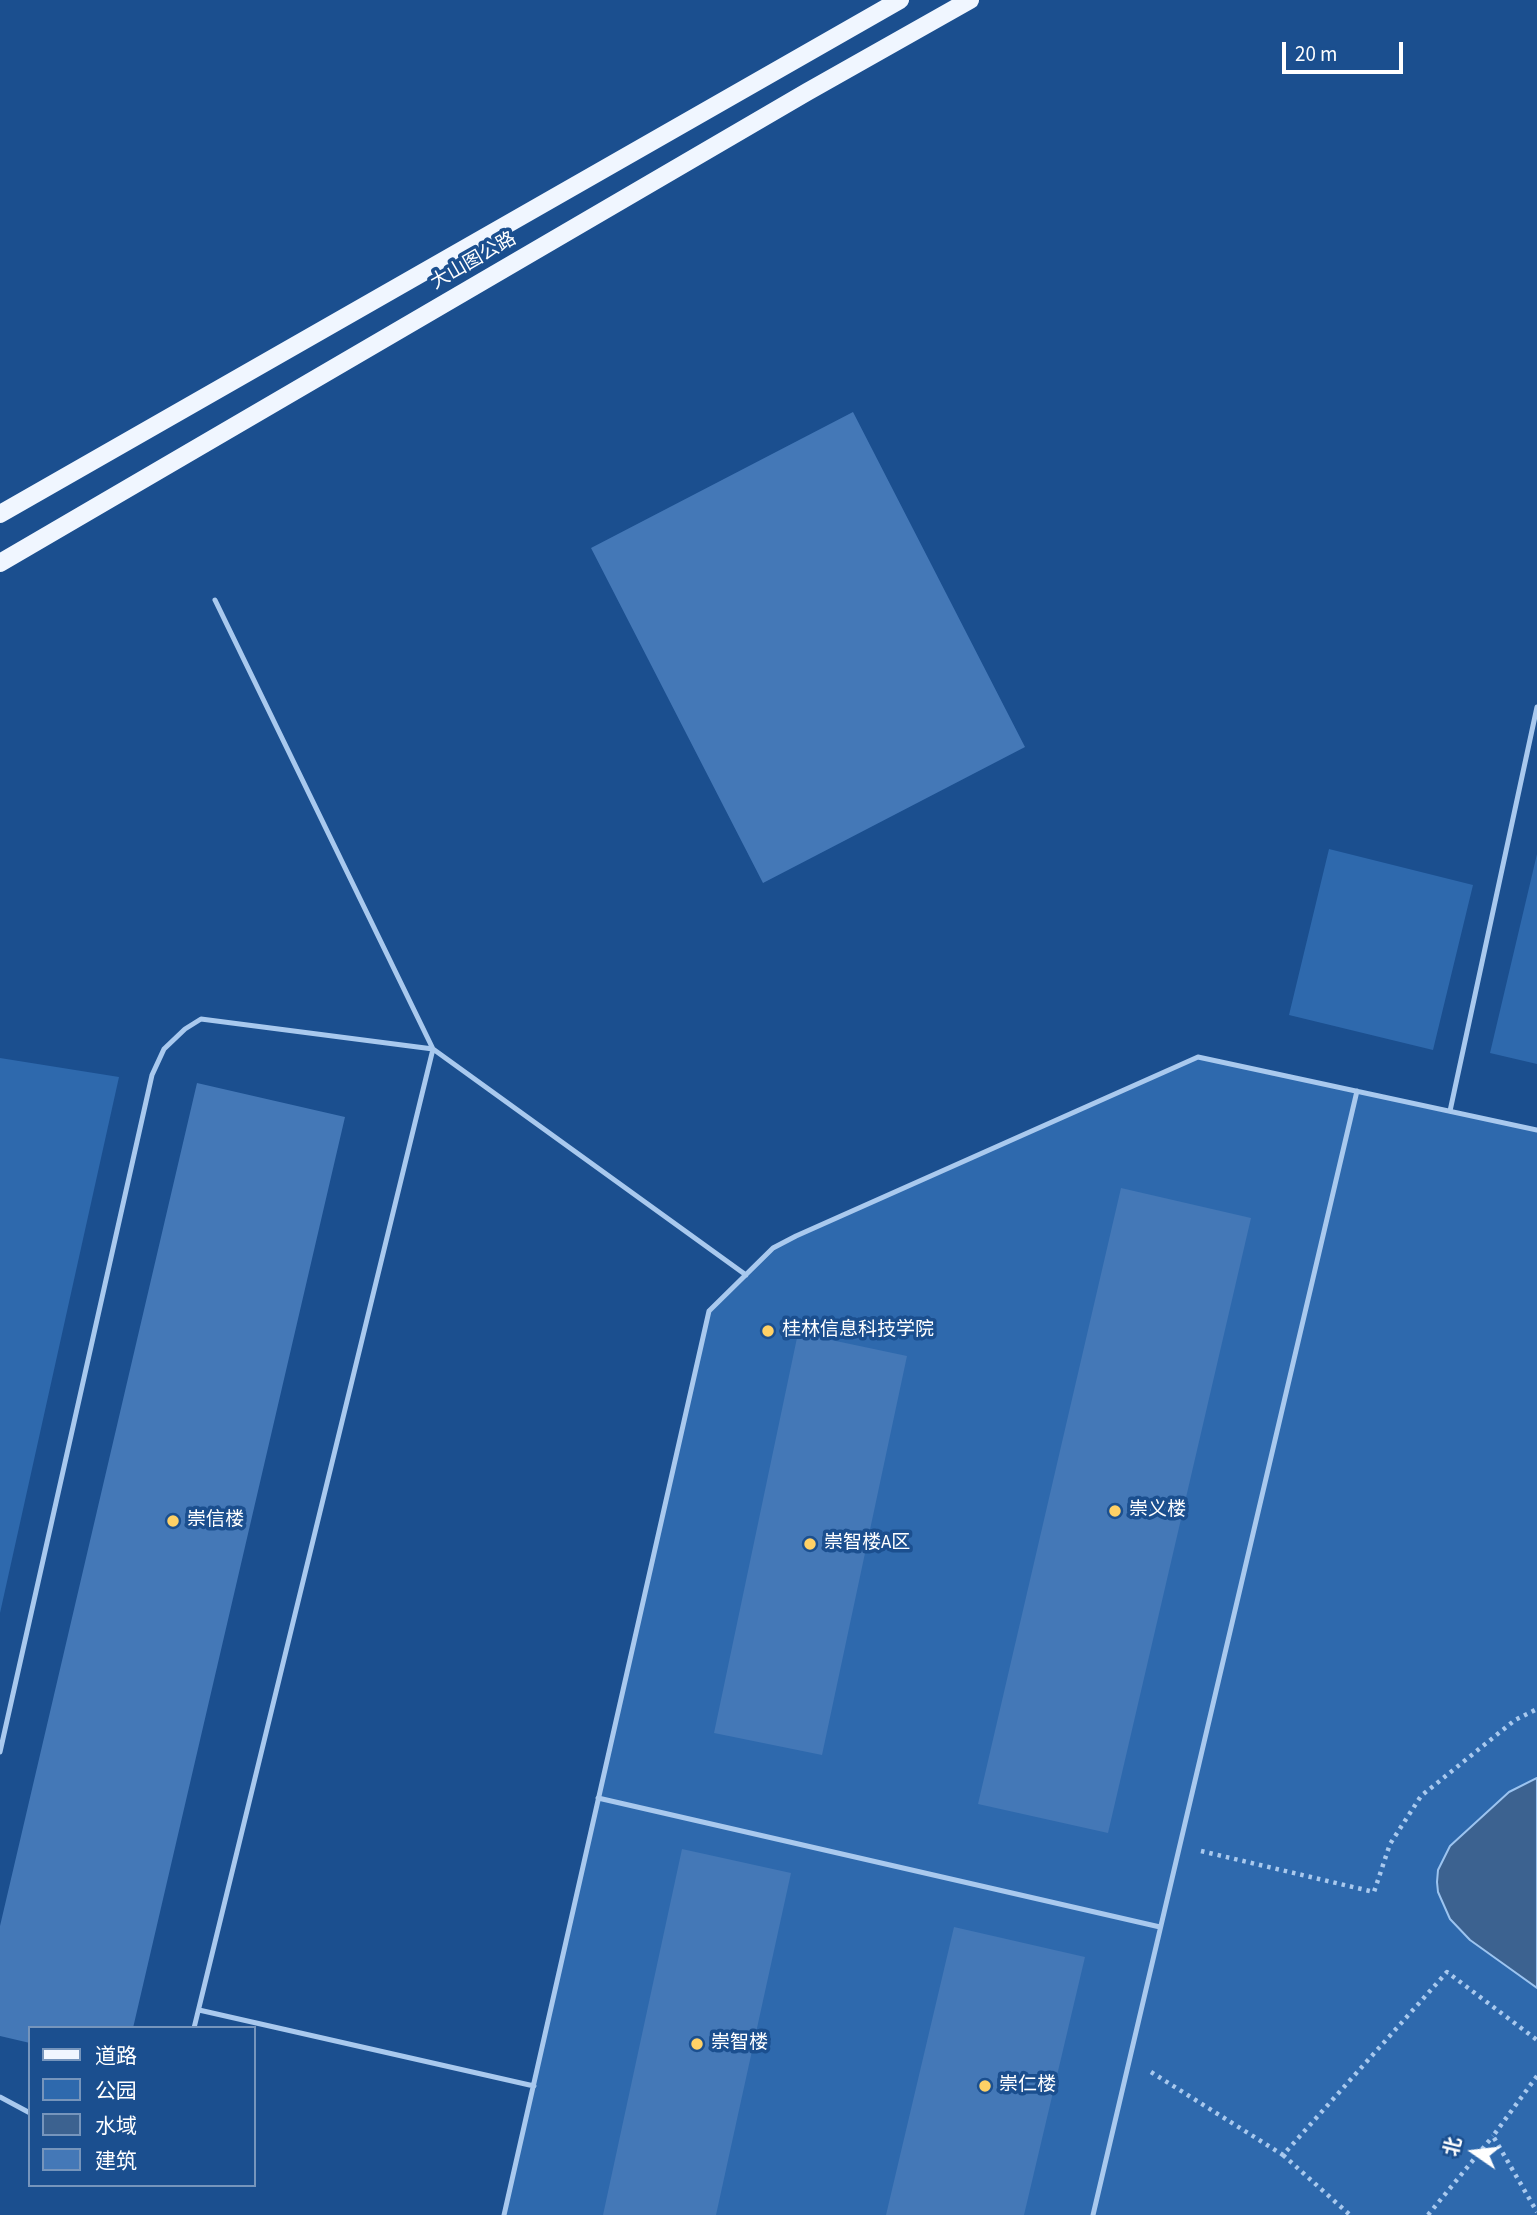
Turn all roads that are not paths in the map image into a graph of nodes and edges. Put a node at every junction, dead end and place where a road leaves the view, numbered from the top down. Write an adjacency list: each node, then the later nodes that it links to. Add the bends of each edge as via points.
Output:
1 (900, 0): 3 (main road, 大山图公路)
2 (970, 0): 4 (main road, 大山图公路)
3 (0, 514)
4 (0, 563)
5 (215, 600): 7 (lane)
6 (1537, 707): 9 (lane)
7 (433, 1049): 11 (lane); 12 (lane, via 201,1020 164,1049 152,1075); 15 (lane)
8 (1357, 1091): 9 (lane); 11 (lane, via 1199,1057 796,1236 774,1248); 14 (lane)
9 (1450, 1111): 10 (lane)
10 (1537, 1130)
11 (746, 1275): 13 (lane, via 709,1311)
12 (0, 1752)
13 (598, 1798): 14 (lane); 17 (lane)
14 (1160, 1927): 21 (lane)
15 (199, 2010): 16 (lane); 17 (lane)
16 (195, 2026)
17 (534, 2085): 20 (lane)
18 (0, 2097): 19 (lane)
19 (28, 2112)
20 (504, 2215)
21 (1093, 2215)

